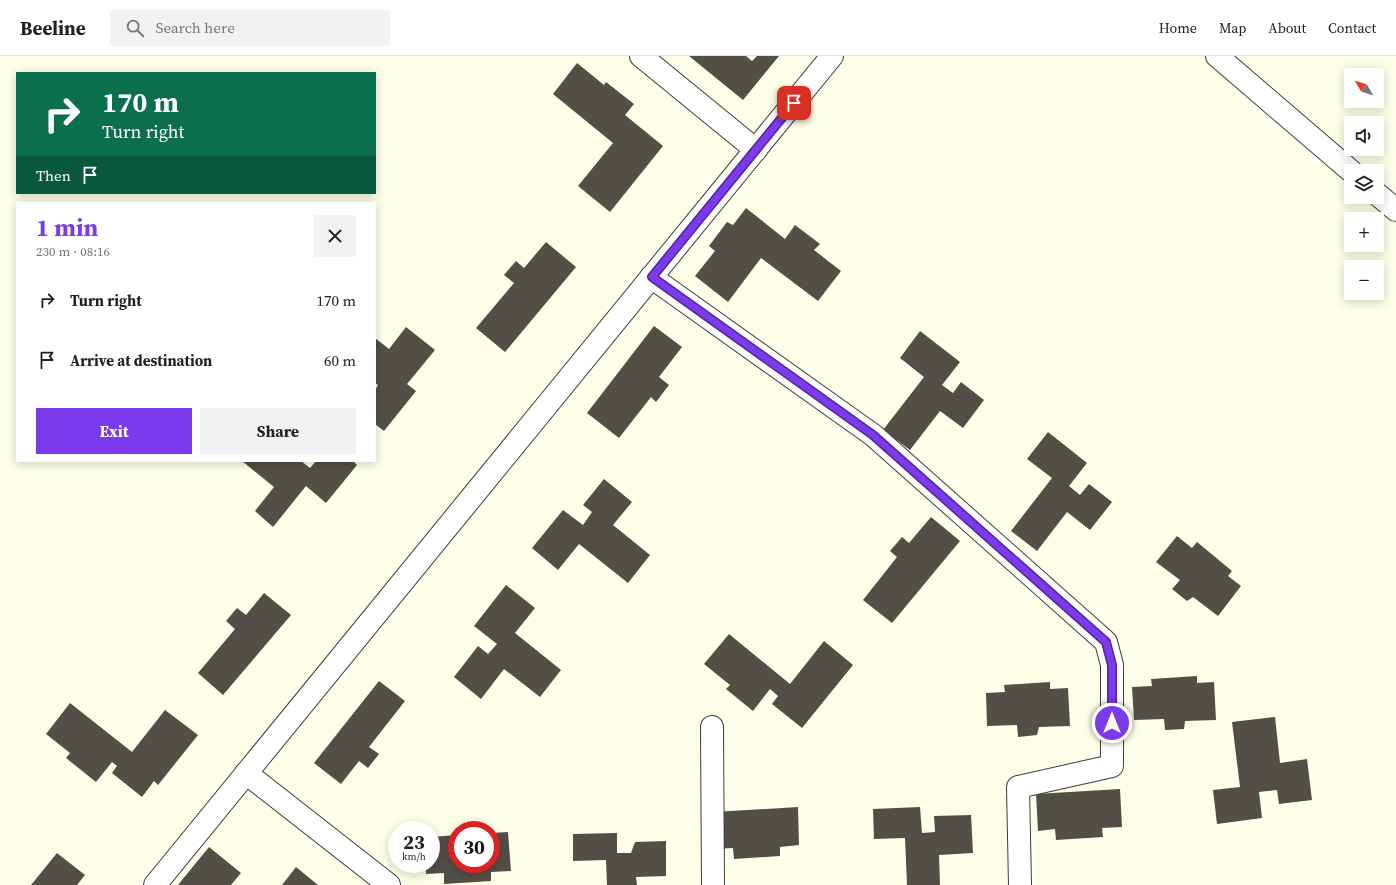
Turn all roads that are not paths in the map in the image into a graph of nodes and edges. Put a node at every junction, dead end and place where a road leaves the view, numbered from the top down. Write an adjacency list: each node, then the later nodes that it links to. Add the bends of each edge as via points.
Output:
1 (641, 56): 4 (street)
2 (832, 56): 4 (street)
3 (1217, 56): 5 (street)
4 (756, 150): 6 (street)
5 (1344, 165)
6 (652, 277): 8 (street); 12 (street, via 873,435 1106,642 1112,665 1112,766 1018,786)
7 (712, 727): 11 (street)
8 (246, 773): 9 (street); 10 (street)
9 (154, 885)
10 (389, 885)
11 (713, 885)
12 (1020, 885)

